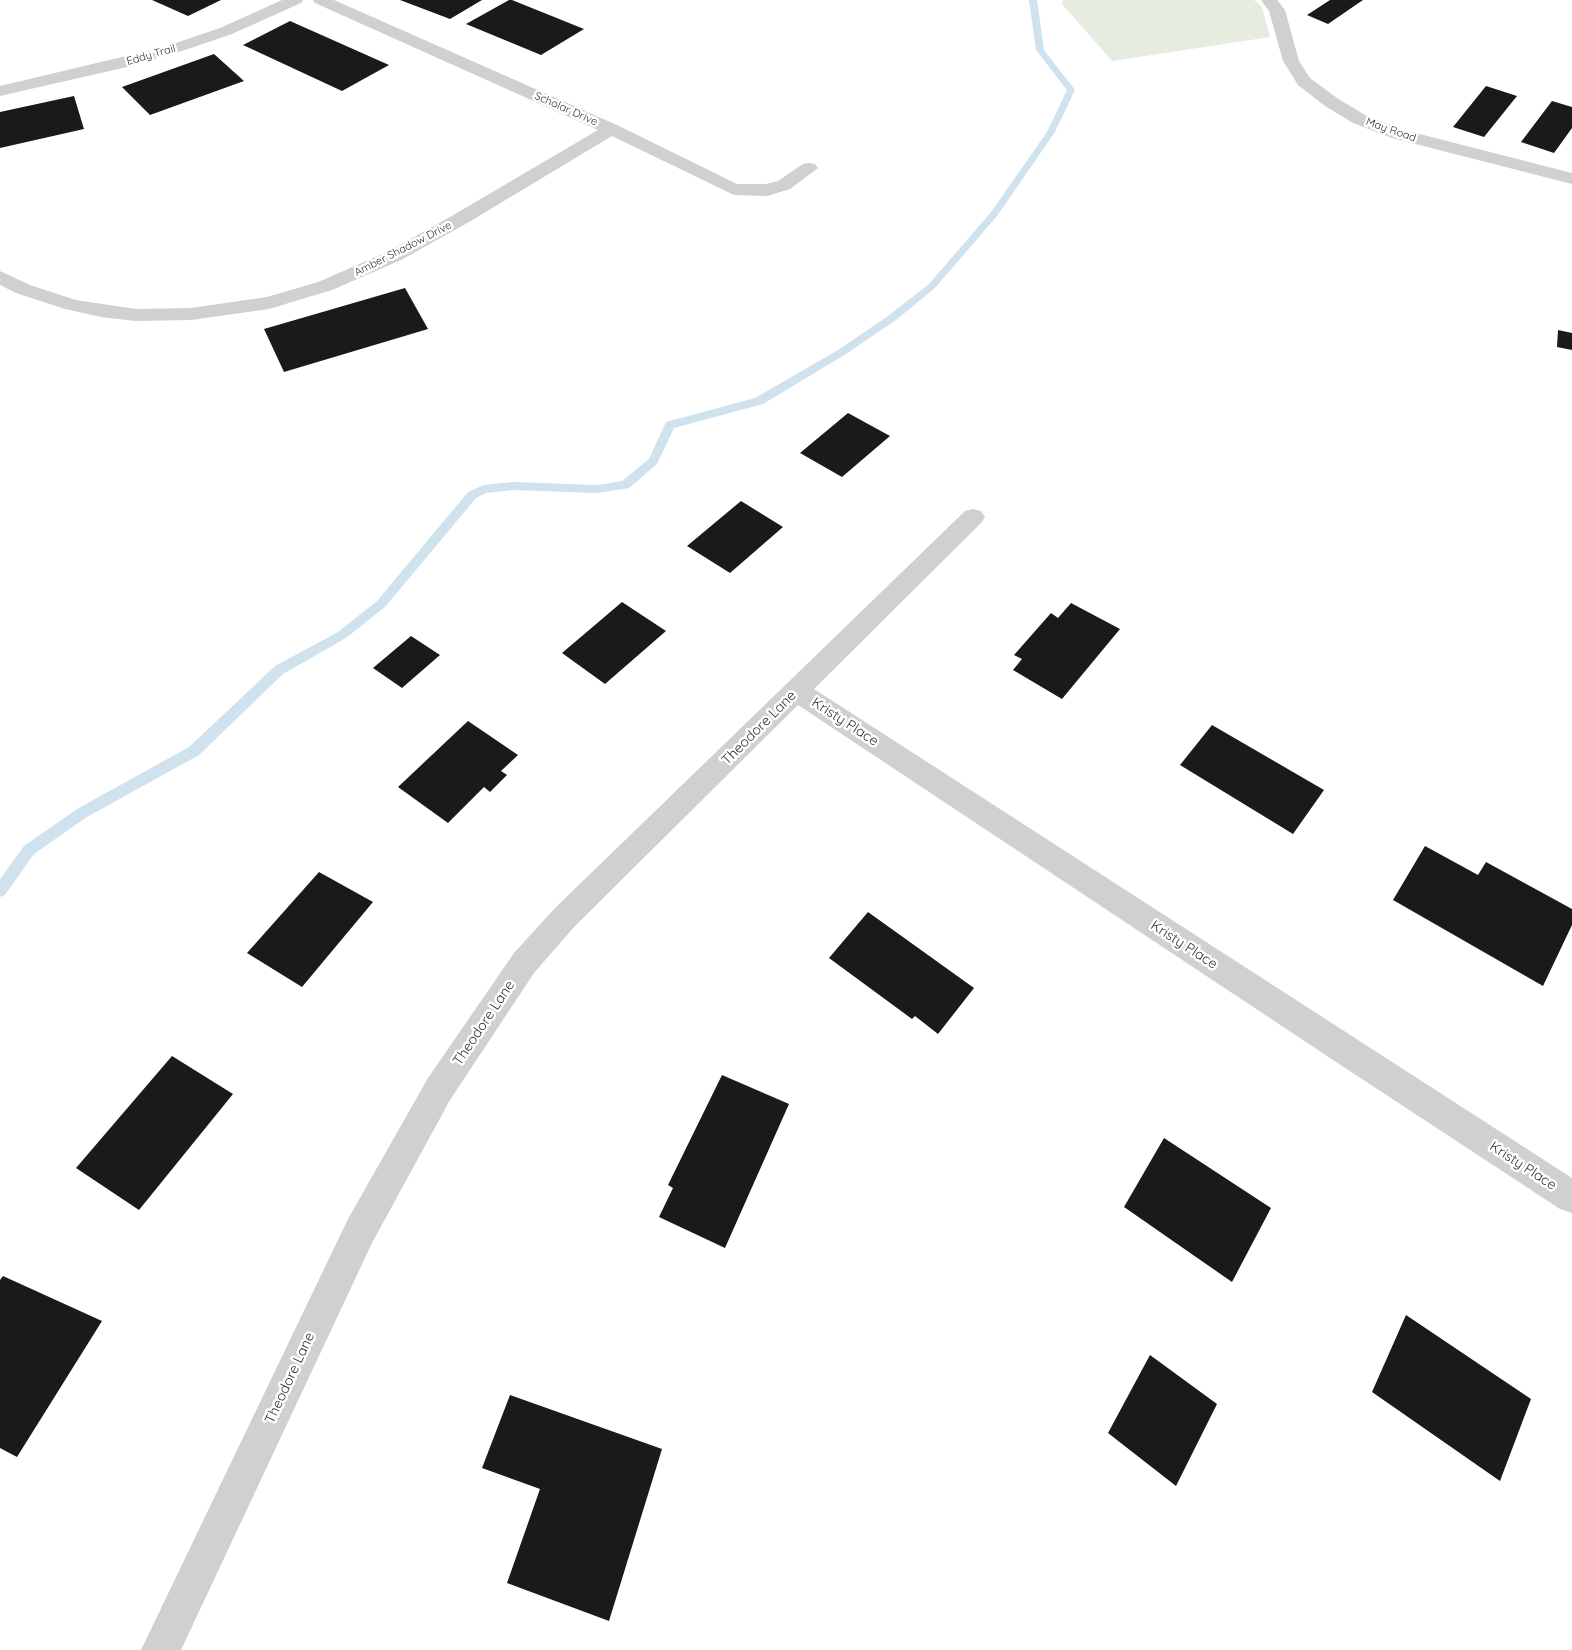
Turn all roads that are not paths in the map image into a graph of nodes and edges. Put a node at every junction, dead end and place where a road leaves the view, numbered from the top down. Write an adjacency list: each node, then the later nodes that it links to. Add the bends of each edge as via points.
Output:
1 (295, 0): 4 (street, Eddy Trail, via 226,31 170,50)
2 (321, 0): 5 (street, Scholar Drive)
3 (1271, 1): 7 (street, May Road, via 1277,10 1291,61 1304,81 1359,119 1398,134)
4 (0, 91)
5 (611, 129): 6 (street, Scholar Drive, via 734,189 767,190 784,185); 8 (street, Amber Shadow Drive, via 394,256 325,286 269,302 191,314 136,315 72,305 23,289)
6 (809, 168)
7 (1572, 178)
8 (0, 277)
9 (973, 517): 10 (street, Theodore Lane)
10 (796, 690): 11 (street, Kristy Place); 12 (street, Theodore Lane, via 565,917 524,963 439,1089 360,1231)
11 (1572, 1197)
12 (161, 1650)

